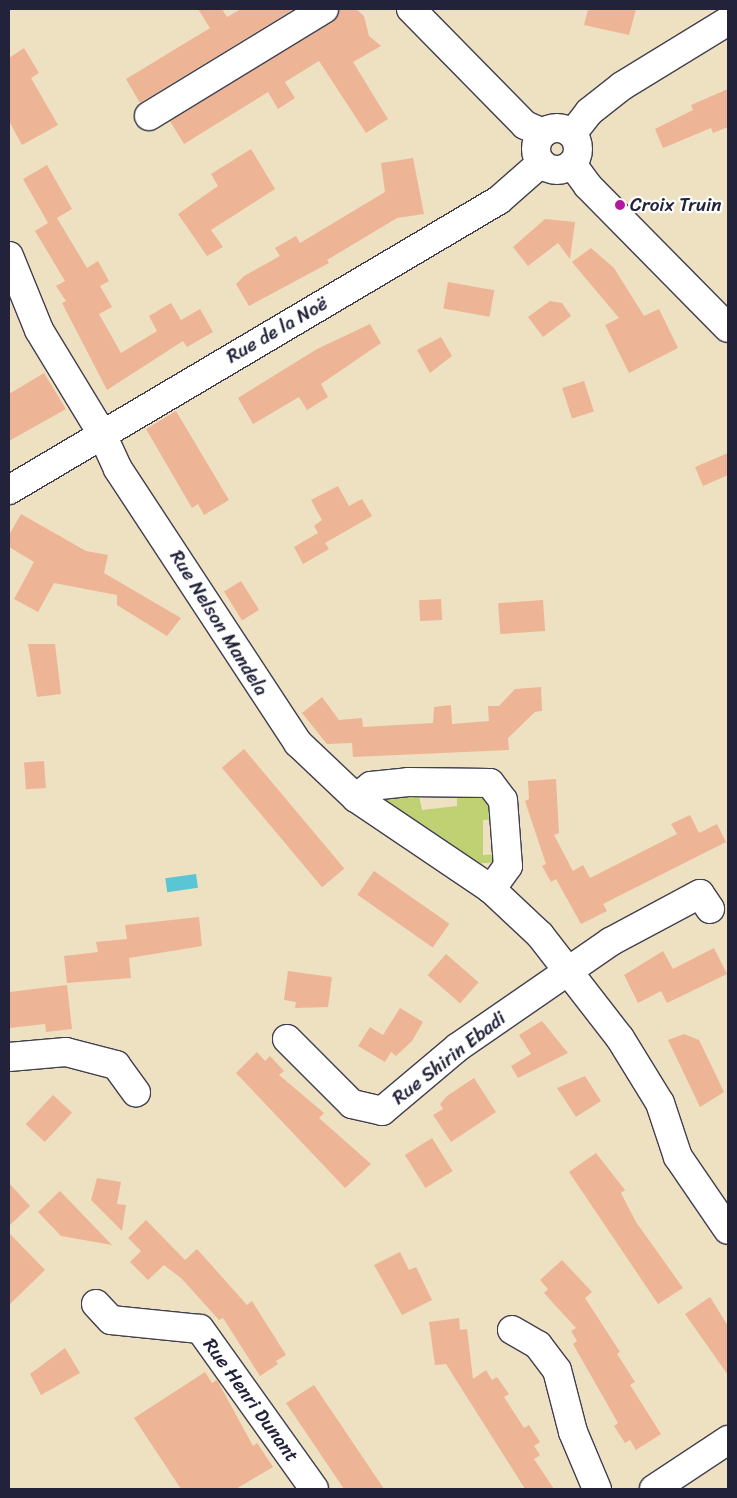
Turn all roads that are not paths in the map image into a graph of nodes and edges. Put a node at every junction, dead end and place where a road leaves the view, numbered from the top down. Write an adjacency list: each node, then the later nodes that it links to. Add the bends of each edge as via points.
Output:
1 (324, 9): 4 (street)
2 (411, 9): 5 (street, via 525,125)
3 (728, 21): 6 (street, via 622,86 589,112)
4 (149, 116)
5 (542, 133): 6 (street, via 561,128); 7 (street, via 536,144)
6 (572, 134): 8 (street, via 578,152)
7 (541, 163): 8 (street, via 553,170); 11 (street, Rue de la Noë, via 499,200)
8 (572, 164): 10 (street, via 588,186)
9 (9, 256): 11 (street, Rue Nelson Mandela, via 39,330)
10 (728, 328)
11 (102, 432): 12 (street, Rue de la Noë); 13 (street, Rue Nelson Mandela, via 118,469 164,535 254,681 298,743)
12 (9, 490)
13 (356, 798): 14 (street, Rue Nelson Mandela); 14 (street, via 371,786 490,783 504,800 508,866)
14 (491, 888): 16 (street, Rue Nelson Mandela, via 540,935)
15 (710, 910): 16 (street, via 700,894)
16 (568, 969): 17 (street, Rue Shirin Ebadi, via 458,1047 382,1111 352,1104); 20 (street, Rue Nelson Mandela, via 625,1046 660,1103 678,1157)
17 (287, 1039)
18 (9, 1057): 19 (street, via 66,1052 116,1065)
19 (136, 1093)
20 (728, 1230)
21 (96, 1304): 24 (street, Rue Henri Dunant, via 111,1320 200,1329)
22 (512, 1330): 25 (street, via 538,1345 557,1370 573,1432)
23 (728, 1440): 26 (street)
24 (314, 1489)
25 (597, 1489)
26 (654, 1489)

